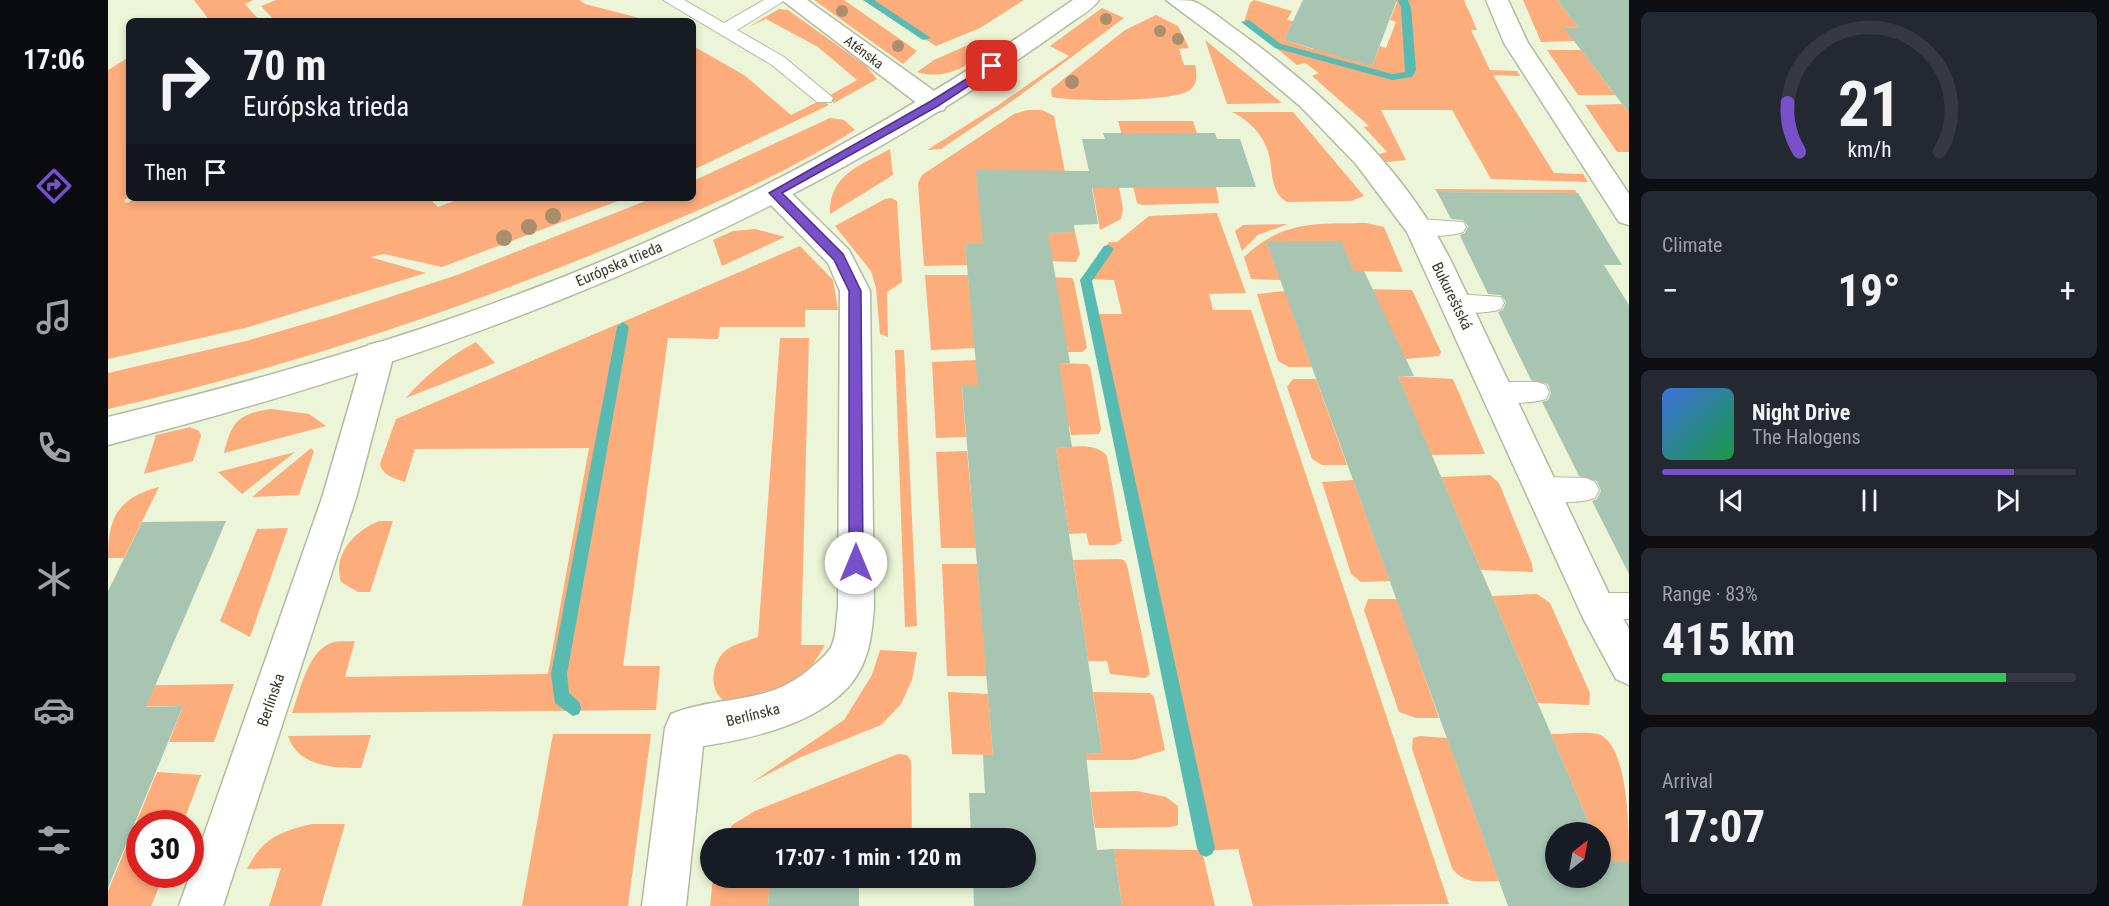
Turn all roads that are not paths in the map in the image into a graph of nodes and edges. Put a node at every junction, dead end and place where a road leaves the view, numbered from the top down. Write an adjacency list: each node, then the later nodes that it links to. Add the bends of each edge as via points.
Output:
1 (672, 0): 7 (lane)
2 (776, 0): 7 (lane)
3 (794, 0): 9 (street, Aténska)
4 (1088, 0): 9 (street, Európska trieda)
5 (1177, 0): 12 (street, Bukureštská, via 1225,32 1313,102 1376,170)
6 (1497, 0): 11 (street, via 1516,43)
7 (724, 30): 8 (lane, via 778,61)
8 (824, 98)
9 (935, 104): 10 (street, Európska trieda)
10 (775, 193): 16 (street, Európska trieda, via 584,279 487,318); 26 (street, Berlínska, via 838,257 855,291 856,608 852,639 847,655 834,673 799,701 778,711 685,728)
11 (1629, 216)
12 (1419, 227): 13 (lane); 14 (street, Bukureštská)
13 (1455, 227)
14 (1455, 303): 15 (lane); 17 (street, Bukureštská)
15 (1493, 303)
16 (379, 354): 19 (street, Európska trieda); 25 (street, Berlínska, via 339,498)
17 (1498, 392): 18 (lane); 20 (street, Bukureštská)
18 (1537, 392)
19 (108, 431)
20 (1544, 489): 21 (lane); 22 (street, Bukureštská)
21 (1586, 490)
22 (1596, 606): 23 (lane); 24 (street, Bukureštská)
23 (1629, 606)
24 (1629, 666)
25 (201, 906)
26 (664, 906)

